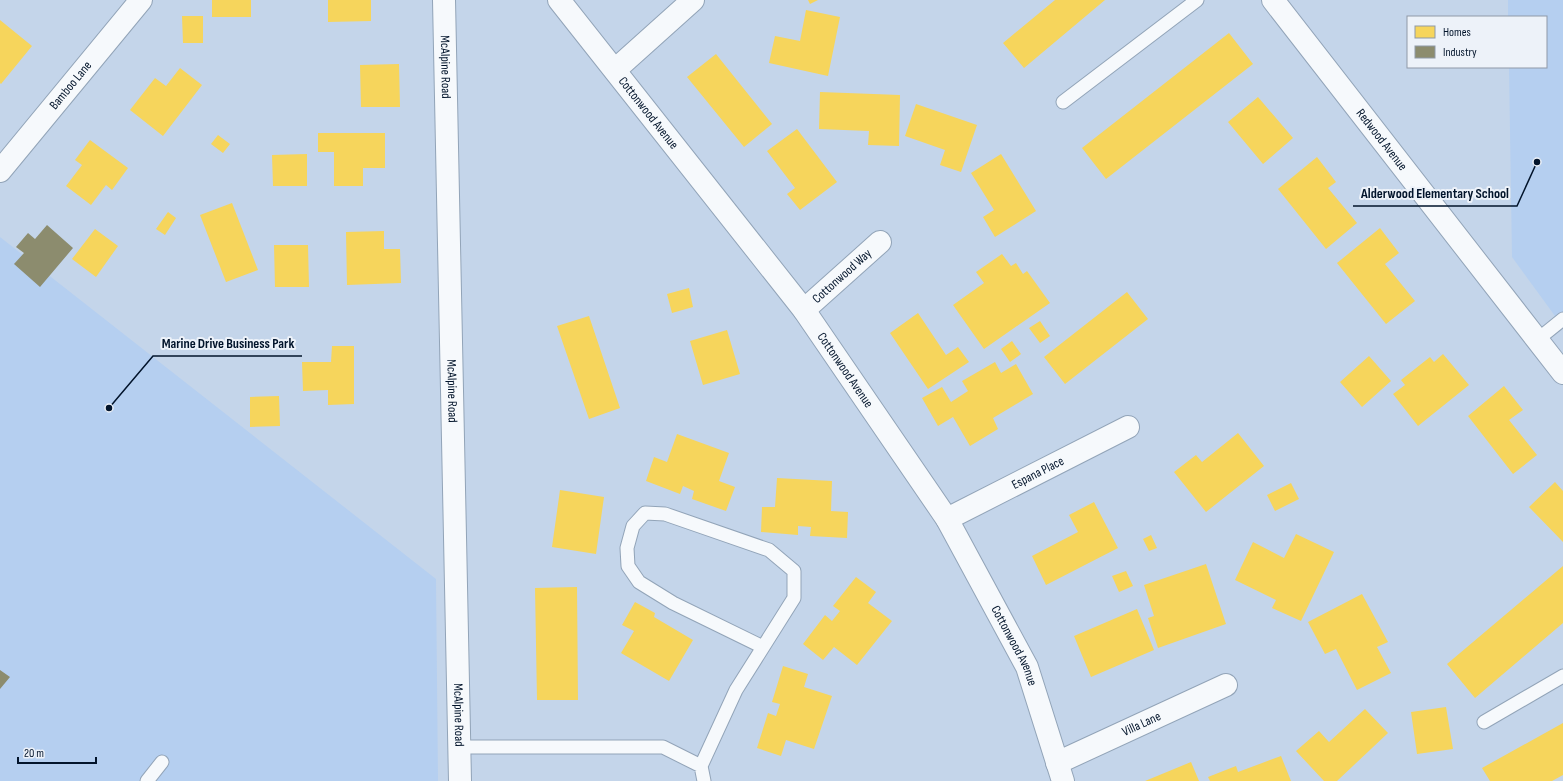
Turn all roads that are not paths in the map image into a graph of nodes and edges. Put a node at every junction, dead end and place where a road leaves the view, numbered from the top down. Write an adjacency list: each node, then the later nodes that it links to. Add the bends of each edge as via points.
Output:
1 (141, 0): 9 (street, Bamboo Lane)
2 (444, 0): 21 (street, McAlpine Road)
3 (559, 0): 7 (street, Cottonwood Avenue)
4 (693, 0): 7 (street)
5 (1197, 0): 8 (lane)
6 (1273, 0): 13 (street, Redwood Avenue)
7 (615, 70): 11 (street, Cottonwood Avenue)
8 (1063, 102)
9 (0, 171)
10 (880, 242): 11 (street, Cottonwood Way)
11 (804, 310): 16 (street, Cottonwood Avenue)
12 (1563, 319): 13 (lane)
13 (1537, 340): 14 (street, Redwood Avenue)
14 (1563, 373)
15 (1128, 428): 16 (street, Espana Place)
16 (947, 519): 24 (street, Cottonwood Avenue, via 1027,667)
17 (764, 647): 17 (lane, via 794,598 794,571 769,550 665,514 645,513 633,526 627,548 628,566 639,582 673,603); 23 (lane, via 736,690)
18 (1563, 676): 20 (lane)
19 (1226, 685): 24 (street, Villa Lane)
20 (1484, 722)
21 (460, 747): 23 (lane, via 663,748); 26 (street, McAlpine Road)
22 (162, 762): 25 (lane)
23 (701, 766): 27 (lane)
24 (1060, 772)
25 (147, 781)
26 (460, 781)
27 (704, 781)

